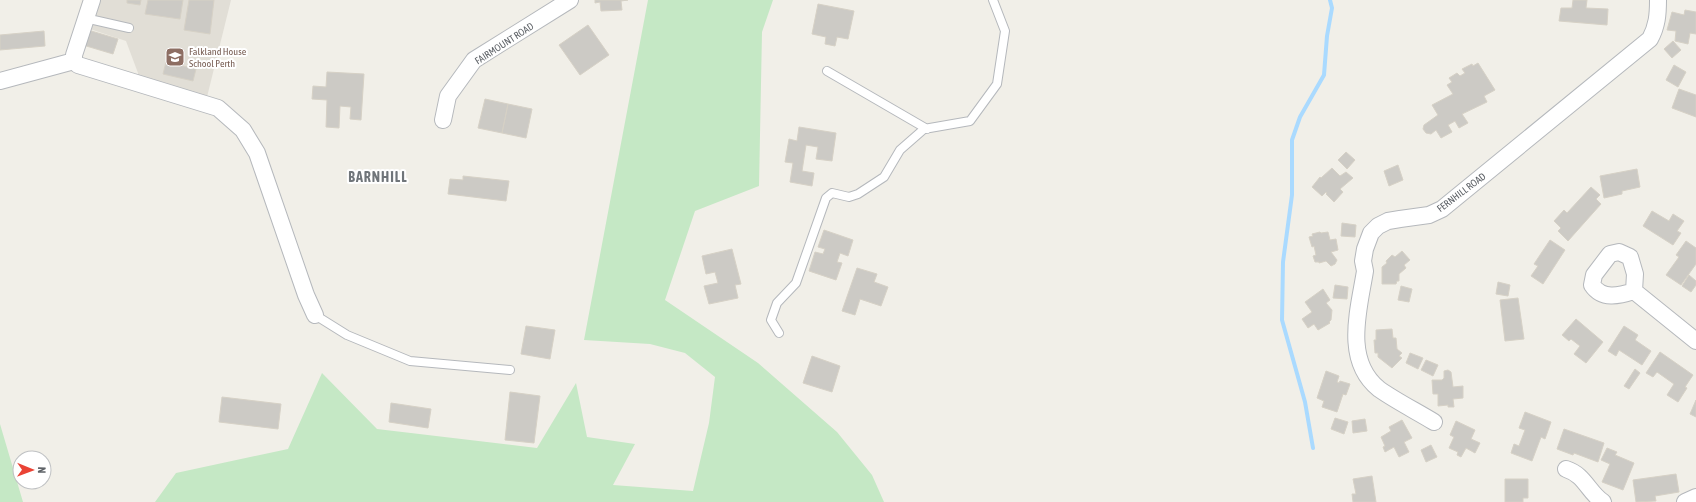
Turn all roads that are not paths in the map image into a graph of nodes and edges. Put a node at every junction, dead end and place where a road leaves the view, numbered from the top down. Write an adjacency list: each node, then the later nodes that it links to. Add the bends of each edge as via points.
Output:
1 (92, 0): 5 (street)
2 (570, 0): 10 (street, FAIRMOUNT ROAD, via 474,60 448,96)
3 (993, 0): 11 (lane, via 1005,31 997,84 970,121)
4 (1658, 0): 17 (street, FERNHILL ROAD, via 1658,20 1650,39 1502,161 1442,208 1429,215 1388,222 1378,226 1371,233 1364,249 1365,271 1356,343 1358,358 1364,372 1379,388)
5 (85, 18): 6 (lane); 7 (street)
6 (129, 28)
7 (74, 61): 9 (street); 13 (street, via 78,65 218,108 243,130 257,153 306,295)
8 (827, 71): 11 (lane)
9 (0, 81)
10 (443, 120)
11 (927, 129): 14 (lane, via 900,150 884,177 849,198 832,193 826,198 796,283 775,308 771,320)
12 (1634, 291): 15 (street)
13 (316, 315): 16 (lane, via 347,335 410,361)
14 (779, 333)
15 (1696, 341)
16 (510, 370)
17 (1434, 422)
18 (1566, 468): 20 (street, via 1575,472)
19 (1696, 496): 21 (street)
20 (1603, 502)
21 (1685, 502)

